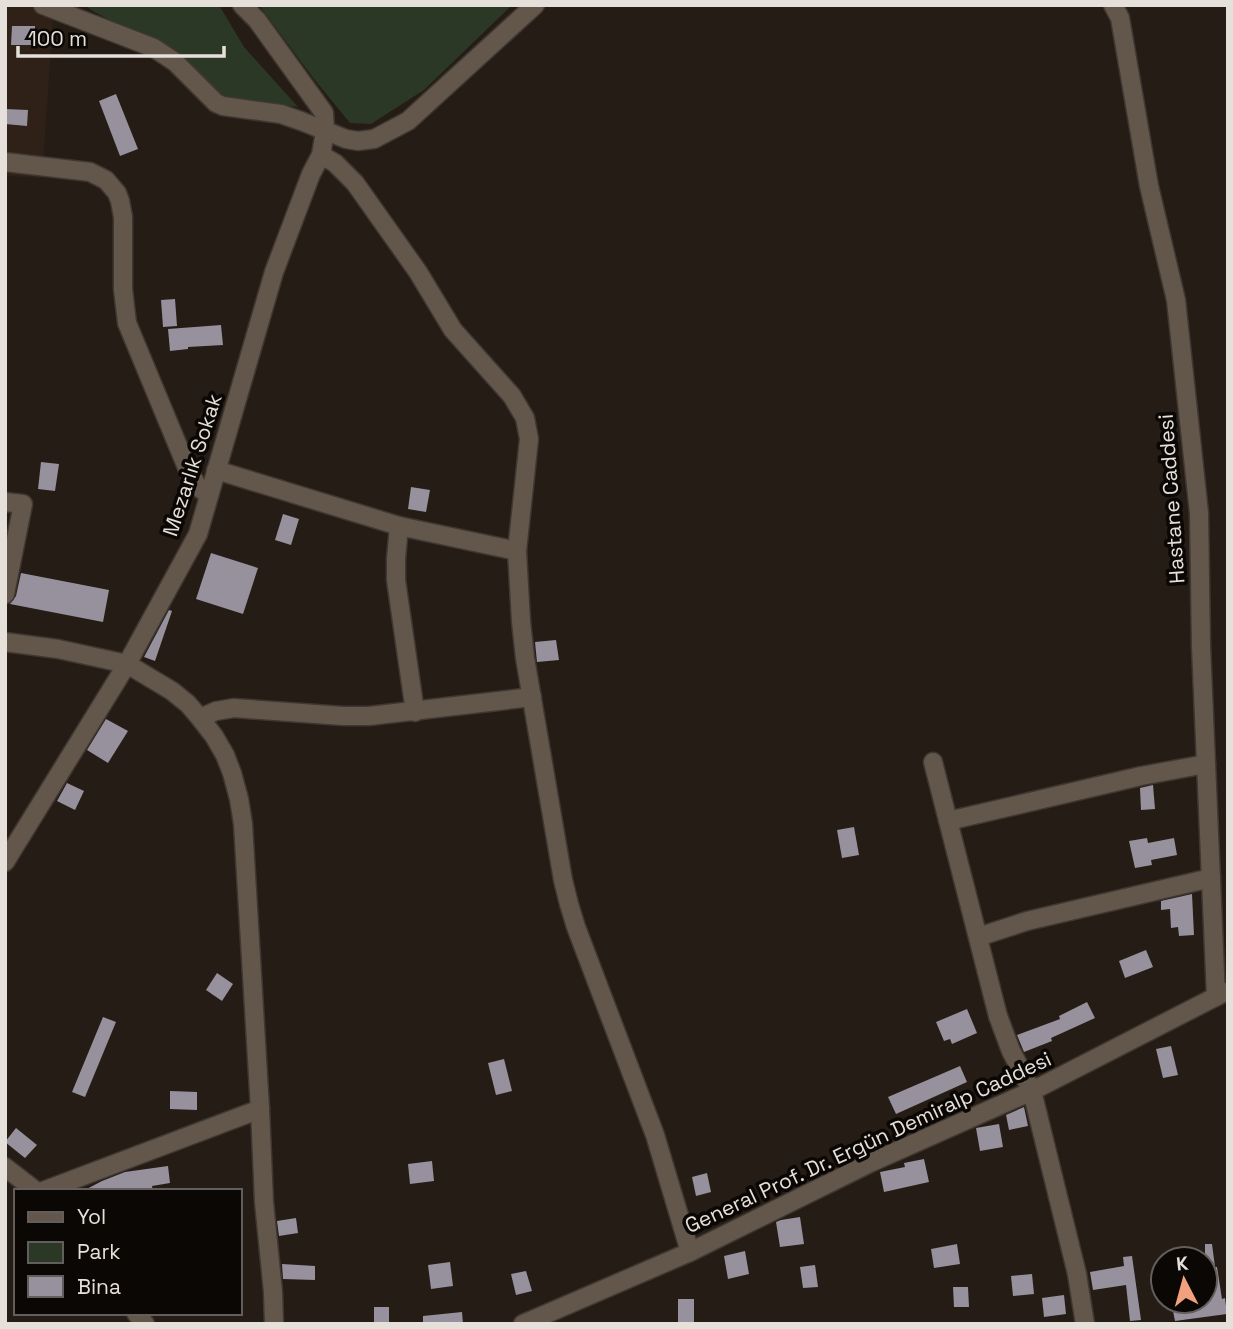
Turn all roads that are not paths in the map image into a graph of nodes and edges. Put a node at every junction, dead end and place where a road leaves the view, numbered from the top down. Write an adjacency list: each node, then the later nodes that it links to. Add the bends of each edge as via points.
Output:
1 (43, 5): 5 (street, via 153,48 175,62 216,103 281,114)
2 (242, 5): 5 (street, via 324,113)
3 (535, 5): 5 (street, via 408,121 374,139 358,141)
4 (1113, 5): 20 (street, Hastane Caddesi, via 1120,18 1149,186 1176,300 1199,513)
5 (325, 131): 6 (street, Mezarlık Sokak)
6 (321, 155): 8 (street, Mezarlık Sokak, via 274,272); 12 (street, via 355,183 453,330 522,411 529,439)
7 (5, 162): 9 (street, via 90,172 106,180 117,193 123,217 127,323 188,470)
8 (216, 470): 9 (street, Mezarlık Sokak); 11 (street)
9 (209, 495): 15 (street, Mezarlık Sokak, via 198,534)
10 (5, 502): 13 (street, via 23,504)
11 (400, 527): 12 (street); 17 (street, via 396,580)
12 (517, 551): 16 (street)
13 (5, 594)
14 (5, 642): 15 (street)
15 (127, 664): 18 (street, via 172,691); 22 (street, Mezarlık Sokak)
16 (532, 697): 17 (street); 31 (street, via 569,904 655,1135)
17 (415, 712): 18 (street, via 343,716 234,708)
18 (200, 718): 27 (street, via 225,755 243,824)
19 (933, 762): 21 (street)
20 (1206, 764): 21 (street); 23 (street, Hastane Caddesi)
21 (948, 821): 24 (street)
22 (5, 862)
23 (1211, 878): 24 (street); 25 (street, Hastane Caddesi)
24 (978, 937): 26 (street, via 1004,1034)
25 (1222, 994): 26 (street, General Prof. Dr. Ergün Demiralp Caddesi)
26 (1032, 1091): 31 (street, General Prof. Dr. Ergün Demiralp Caddesi, via 870,1163); 34 (street)
27 (260, 1109): 30 (street); 32 (street)
28 (5, 1167): 29 (street)
29 (33, 1189)
30 (48, 1189)
31 (690, 1252): 33 (street, General Prof. Dr. Ergün Demiralp Caddesi)
32 (274, 1324)
33 (523, 1324)
34 (1085, 1324)

